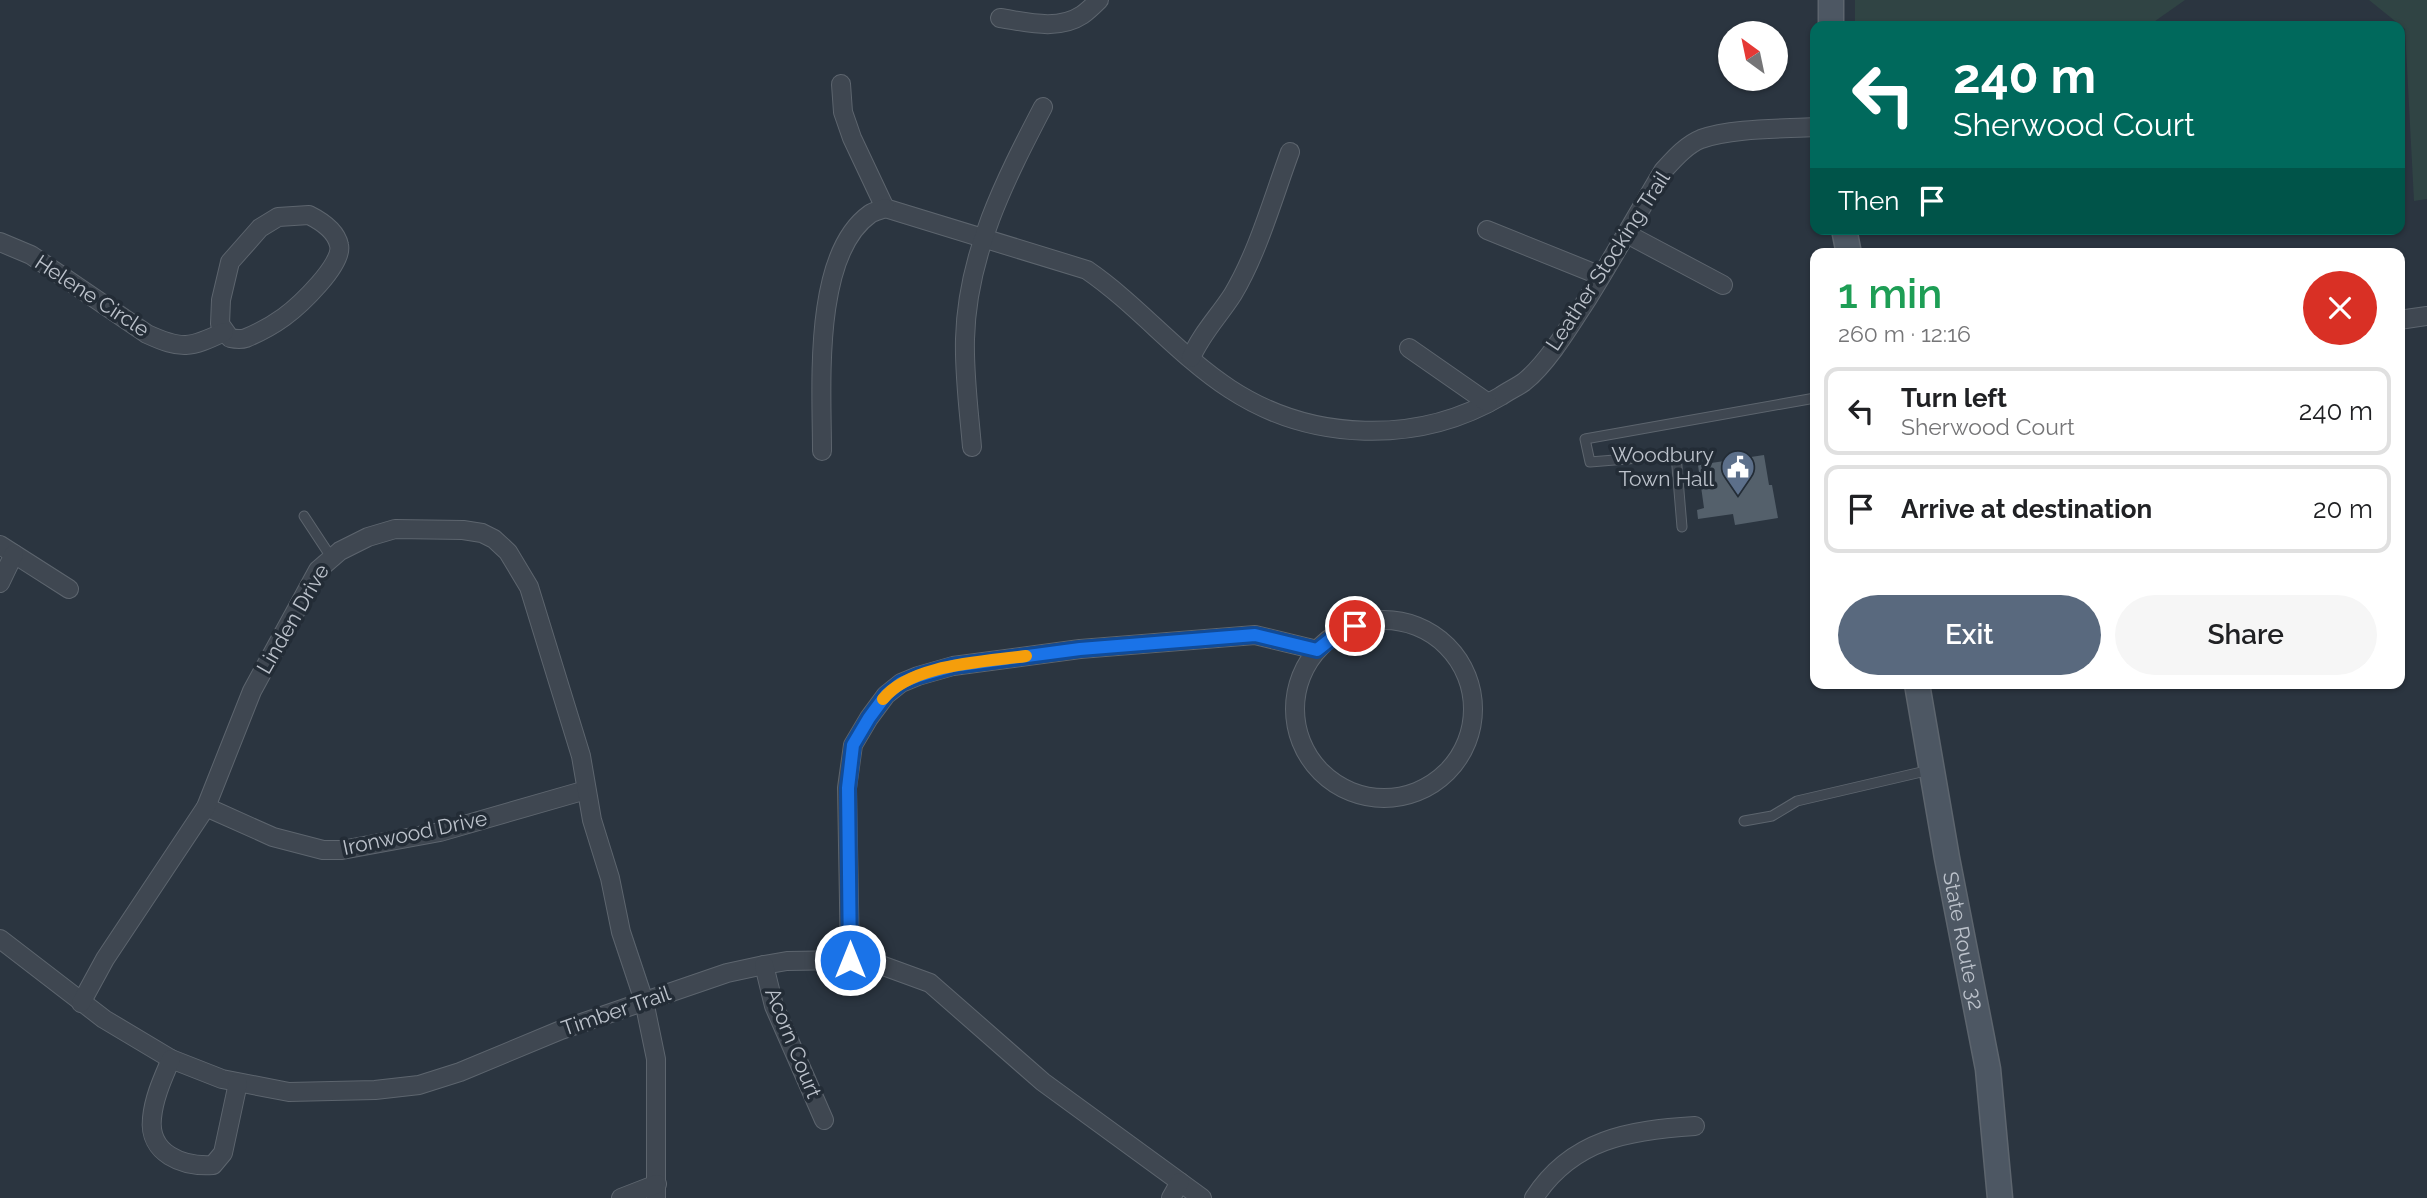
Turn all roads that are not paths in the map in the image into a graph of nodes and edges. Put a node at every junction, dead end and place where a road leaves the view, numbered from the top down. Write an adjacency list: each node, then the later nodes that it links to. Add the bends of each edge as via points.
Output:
1 (1099, 0): 3 (street, via 1065,22)
2 (1831, 0): 4 (main road)
3 (1000, 18)
4 (1831, 21)
5 (841, 84): 9 (street, via 852,138)
6 (1043, 107): 12 (street)
7 (1810, 127): 11 (street, Leather Stocking Trail, via 1700,139 1663,171)
8 (1290, 152): 20 (street, via 1234,293)
9 (885, 208): 12 (street, Leather Stocking Trail); 24 (street, via 870,214 851,235 830,286 822,348)
10 (1488, 230): 14 (street)
11 (1627, 233): 14 (street, Leather Stocking Trail); 15 (street)
12 (983, 237): 20 (street, Leather Stocking Trail, via 1087,270); 23 (street, via 965,339)
13 (0, 242): 18 (street, Helene Circle, via 31,255 167,343 194,346)
14 (1601, 276): 22 (street, Leather Stocking Trail, via 1564,334 1524,382)
15 (1723, 285)
16 (2427, 316): 17 (street)
17 (2405, 319)
18 (224, 332): 18 (street, Helene Circle, via 229,338 243,340 284,317 330,273 340,246 331,231 309,215 278,217 260,228 230,262 221,300)
19 (1409, 348): 22 (street)
20 (1191, 359): 22 (street, Leather Stocking Trail, via 1230,389 1274,412 1335,429 1395,431 1454,419)
21 (1810, 399): 26 (lane, via 1585,439 1590,462 1676,455)
22 (1488, 403)
23 (972, 447)
24 (822, 451)
25 (304, 516): 28 (lane)
26 (1682, 527)
27 (7, 550): 29 (street); 30 (street)
28 (331, 557): 34 (street, Linden Drive, via 395,529 463,530 495,540 529,587 581,756); 35 (street, Linden Drive, via 318,570 252,691)
29 (0, 583)
30 (69, 589)
31 (1317, 650): 31 (street, via 1341,631 1369,621 1399,621 1428,631 1452,650 1468,675 1474,705 1470,735 1457,761 1437,781 1411,794 1392,797 1354,793 1329,779 1305,749 1295,702 1302,675); 38 (street, via 1255,635 1080,649 953,666 901,683 886,695 853,745 848,788)
32 (1918, 689): 33 (main road, State Route 32)
33 (1932, 770): 36 (lane, via 1797,801 1772,816); 52 (main road, State Route 32, via 1987,1069)
34 (586, 790): 35 (street, Ironwood Drive, via 440,832 342,850 323,850 273,837); 40 (street, Linden Drive)
35 (206, 807): 41 (street, Linden Drive)
36 (1744, 821)
37 (0, 939): 41 (street, Timber Trail)
38 (850, 960): 39 (street, Timber Trail); 46 (street, Timber Trail, via 878,964 930,983 1043,1082)
39 (764, 965): 40 (street, Timber Trail); 44 (street, Acorn Court, via 774,1006)
40 (643, 1001): 43 (street, Timber Trail, via 419,1085 289,1093); 47 (street, Linden Drive, via 656,1059)
41 (81, 1003): 42 (street, Timber Trail)
42 (171, 1059): 43 (street, Timber Trail); 43 (street, via 157,1092 152,1132 169,1156 193,1166 213,1165 223,1153)
43 (238, 1083)
44 (824, 1120)
45 (1695, 1126): 51 (street, via 1650,1129 1606,1139 1573,1156)
46 (1180, 1182): 49 (street); 50 (street, Timber Trail)
47 (656, 1191): 48 (street)
48 (621, 1198)
49 (1171, 1198)
50 (1202, 1198)
51 (1534, 1198)
52 (2000, 1198)

